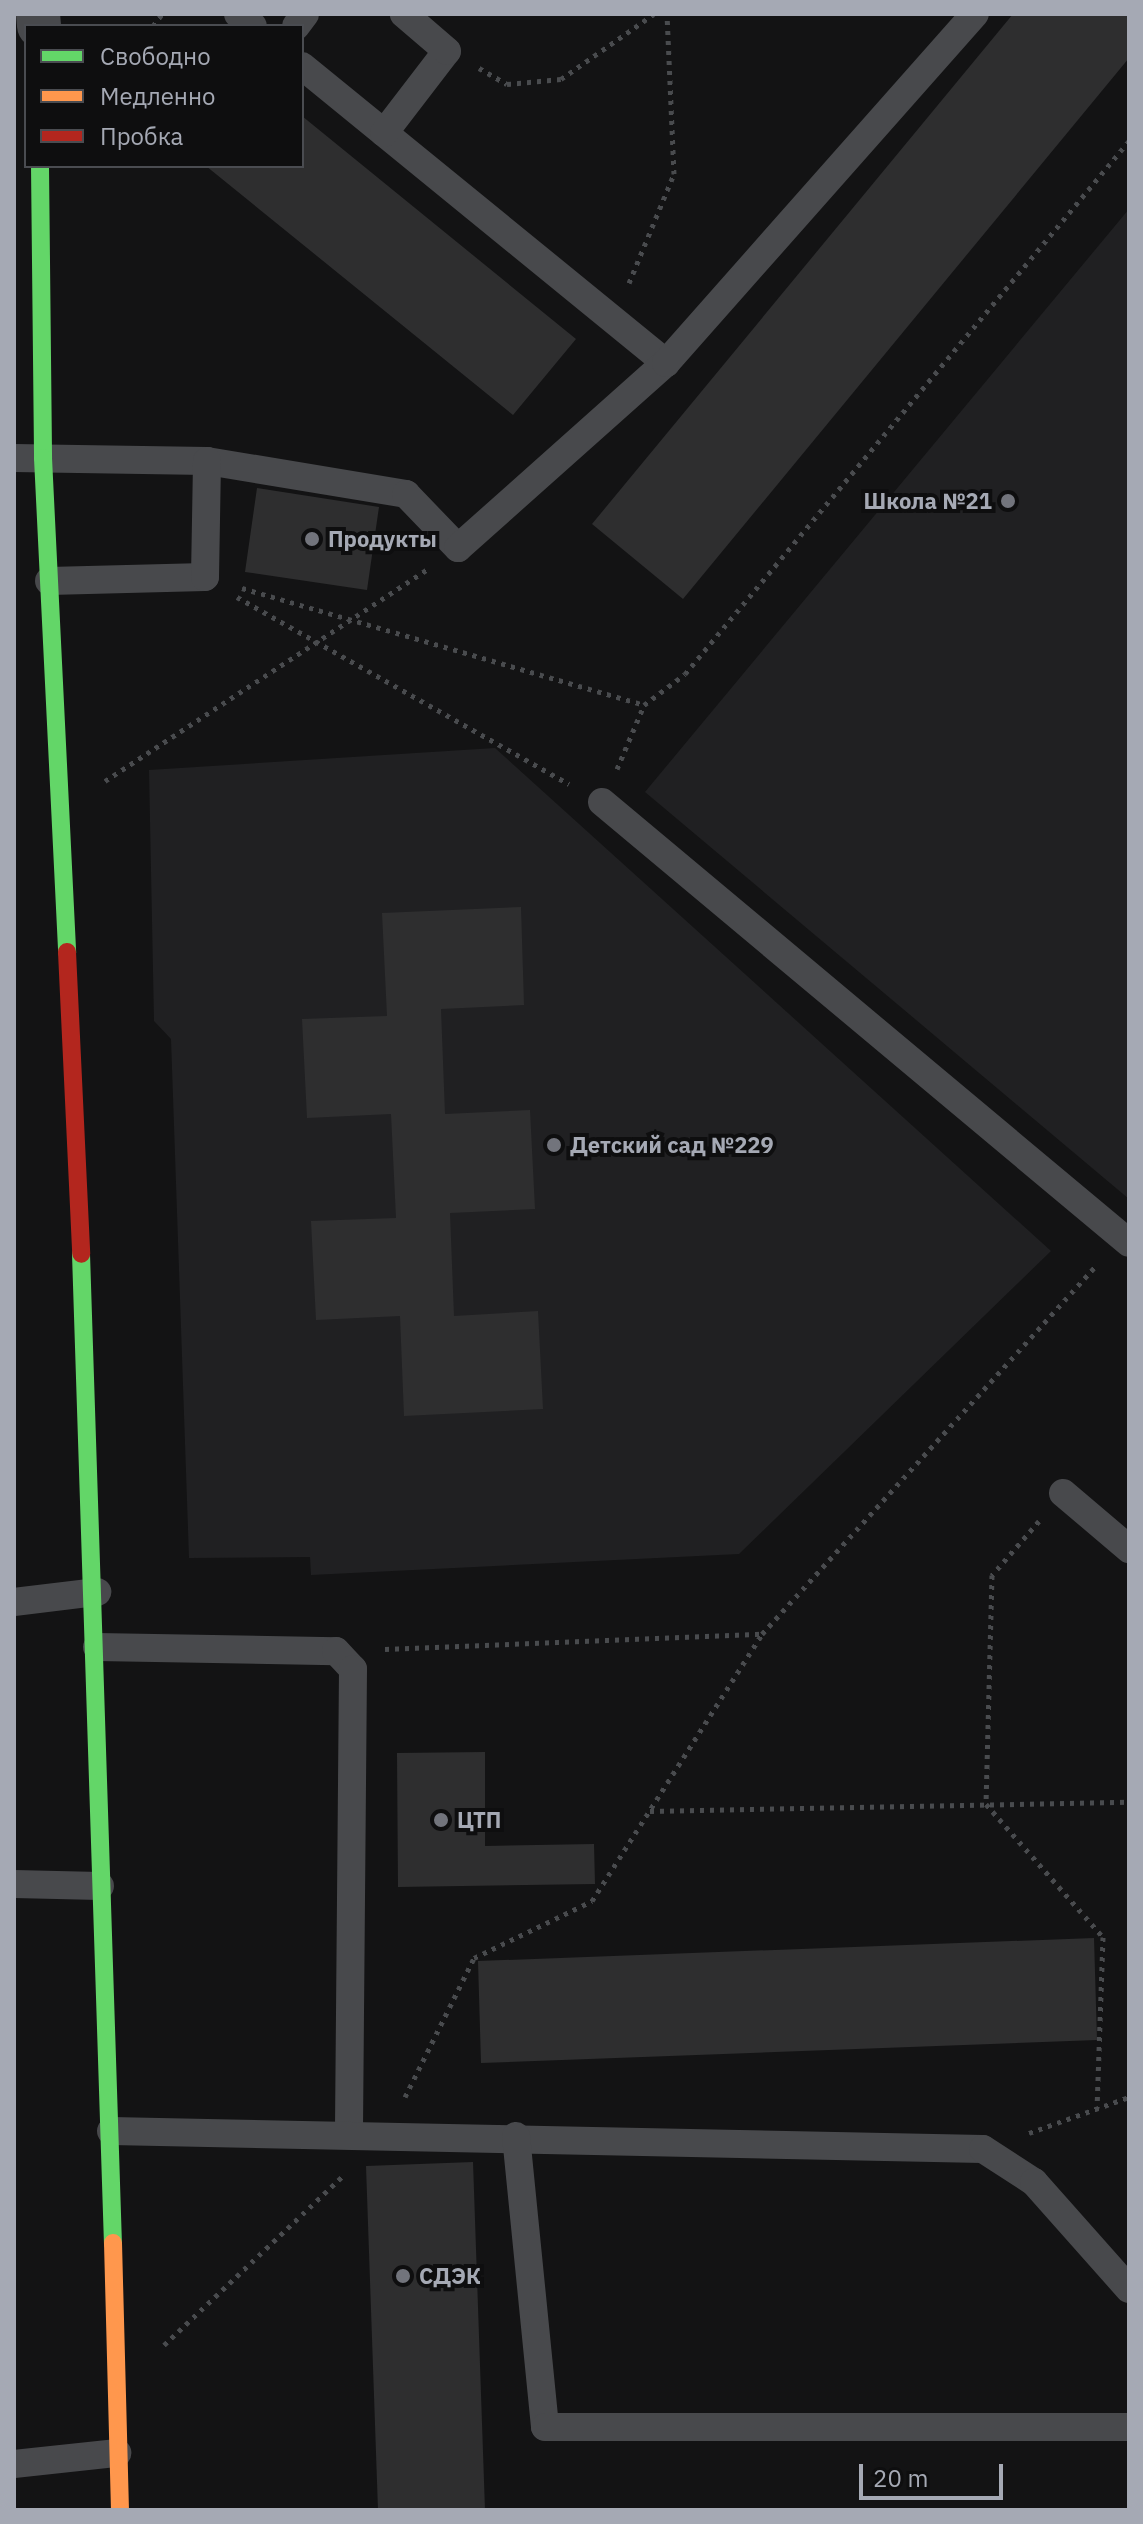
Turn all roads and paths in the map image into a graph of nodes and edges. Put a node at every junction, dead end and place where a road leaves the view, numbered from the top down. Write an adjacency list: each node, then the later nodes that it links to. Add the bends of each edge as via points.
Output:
1 (404, 14): 5 (lane)
2 (654, 14): 5 (path, via 561,79 507,84)
3 (667, 14): 10 (path, via 674,174)
4 (975, 14): 11 (lane)
5 (447, 51): 7 (lane)
6 (304, 68): 7 (lane)
7 (384, 133): 10 (lane)
8 (1129, 141): 20 (path, via 685,674)
9 (40, 168): 13 (street)
10 (613, 320): 11 (lane)
11 (666, 363): 15 (lane)
12 (14, 458): 13 (lane)
13 (43, 458): 14 (lane); 17 (street)
14 (207, 461): 15 (lane, via 406,494); 16 (lane)
15 (458, 548): 18 (path)
16 (205, 577): 17 (lane); 18 (path); 19 (path)
17 (49, 581): 22 (street)
18 (355, 620): 19 (path); 20 (path)
19 (317, 648): 21 (path); 22 (path)
20 (644, 705): 21 (path)
21 (602, 802): 23 (lane)
22 (60, 809): 26 (street)
23 (1126, 1240): 28 (path)
24 (1063, 1493): 25 (lane); 32 (path, via 992,1575)
25 (1129, 1549)
26 (97, 1592): 27 (lane); 29 (street)
27 (14, 1602)
28 (762, 1634): 30 (path); 33 (path)
29 (97, 1647): 30 (lane); 35 (street)
30 (336, 1651): 39 (lane, via 356,1684)
31 (1129, 1802): 32 (path)
32 (986, 1804): 33 (path); 37 (path, via 1103,1937)
33 (649, 1811): 40 (path, via 592,1901 474,1958)
34 (14, 1884): 35 (lane)
35 (100, 1886): 38 (street)
36 (1129, 2097): 37 (path)
37 (1097, 2108): 42 (path)
38 (111, 2131): 39 (lane); 44 (street)
39 (349, 2134): 40 (lane)
40 (386, 2134): 41 (lane); 44 (path)
41 (516, 2136): 42 (lane); 45 (lane, via 545,2427)
42 (983, 2149): 43 (lane, via 1034,2182)
43 (1129, 2289)
44 (115, 2394): 46 (street)
45 (1129, 2427)
46 (117, 2453): 47 (lane); 48 (street)
47 (14, 2464)
48 (120, 2510)

